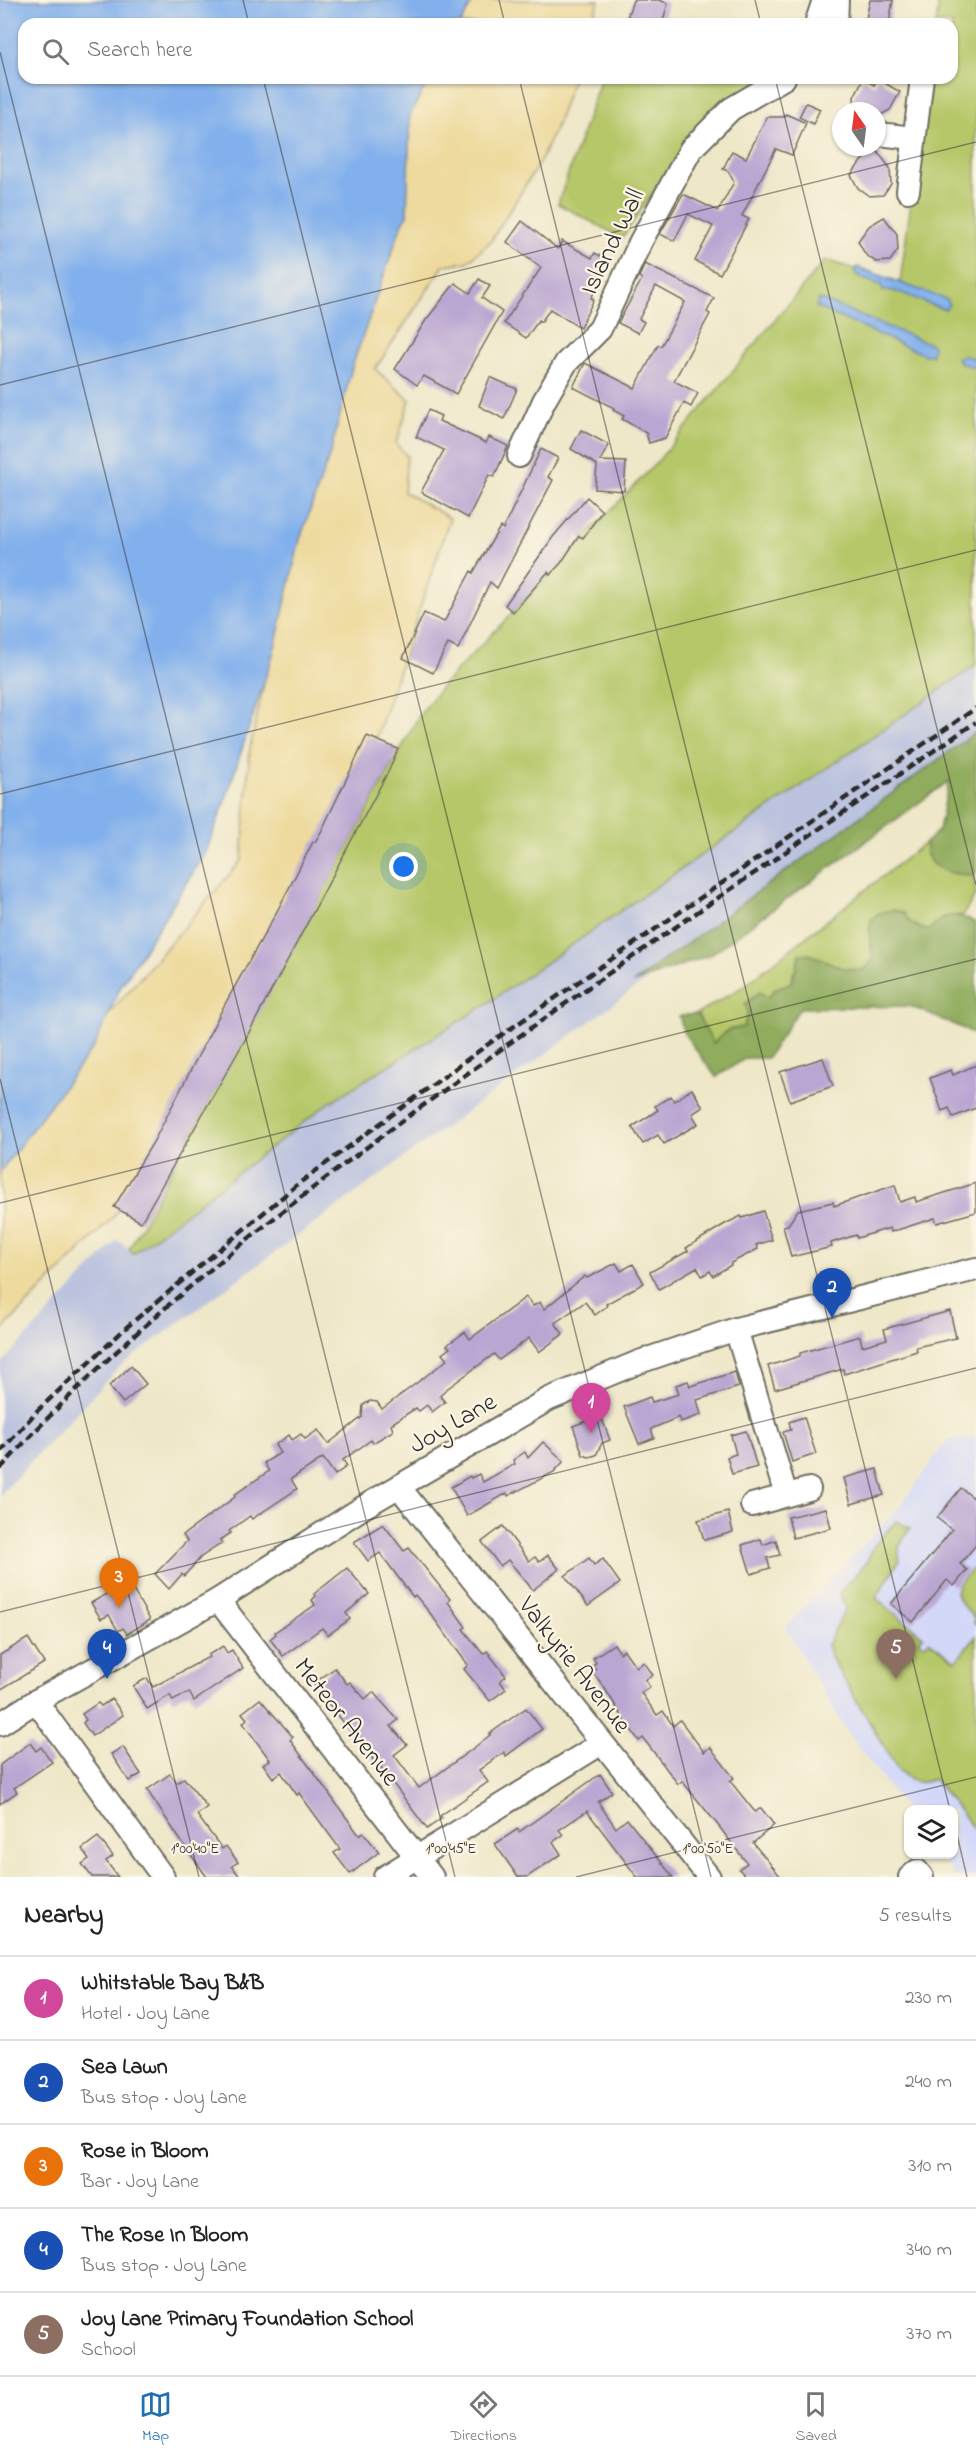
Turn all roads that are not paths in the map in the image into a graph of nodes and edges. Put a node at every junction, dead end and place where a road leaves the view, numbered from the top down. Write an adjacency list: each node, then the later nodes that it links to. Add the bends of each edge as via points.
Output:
1 (824, 0): 3 (street)
2 (837, 0): 4 (street)
3 (818, 18)
4 (836, 18)
5 (774, 84): 10 (street, Island Wall, via 731,109 692,149 646,230 600,329 566,363)
6 (921, 84): 8 (street)
7 (886, 135): 8 (street)
8 (914, 138): 9 (street)
9 (908, 191)
10 (519, 456)
11 (976, 1269): 12 (street, Joy Lane)
12 (736, 1329): 13 (street, Joy Lane, via 639,1362 549,1399); 15 (street)
13 (399, 1487): 17 (street, Joy Lane); 20 (street, Valkyrie Avenue)
14 (809, 1489): 15 (street)
15 (786, 1496): 16 (street)
16 (752, 1505)
17 (218, 1600): 18 (street, Joy Lane); 21 (street, Meteor Avenue)
18 (36, 1701): 19 (street, Joy Lane); 22 (street)
19 (0, 1724)
20 (602, 1743): 21 (street); 25 (street, Valkyrie Avenue)
21 (417, 1857): 23 (street); 24 (street, Meteor Avenue)
22 (163, 1877)
23 (385, 1877)
24 (432, 1877)
25 (709, 1877)
26 (910, 1877): 27 (street, via 917,1871)
27 (922, 1877)

